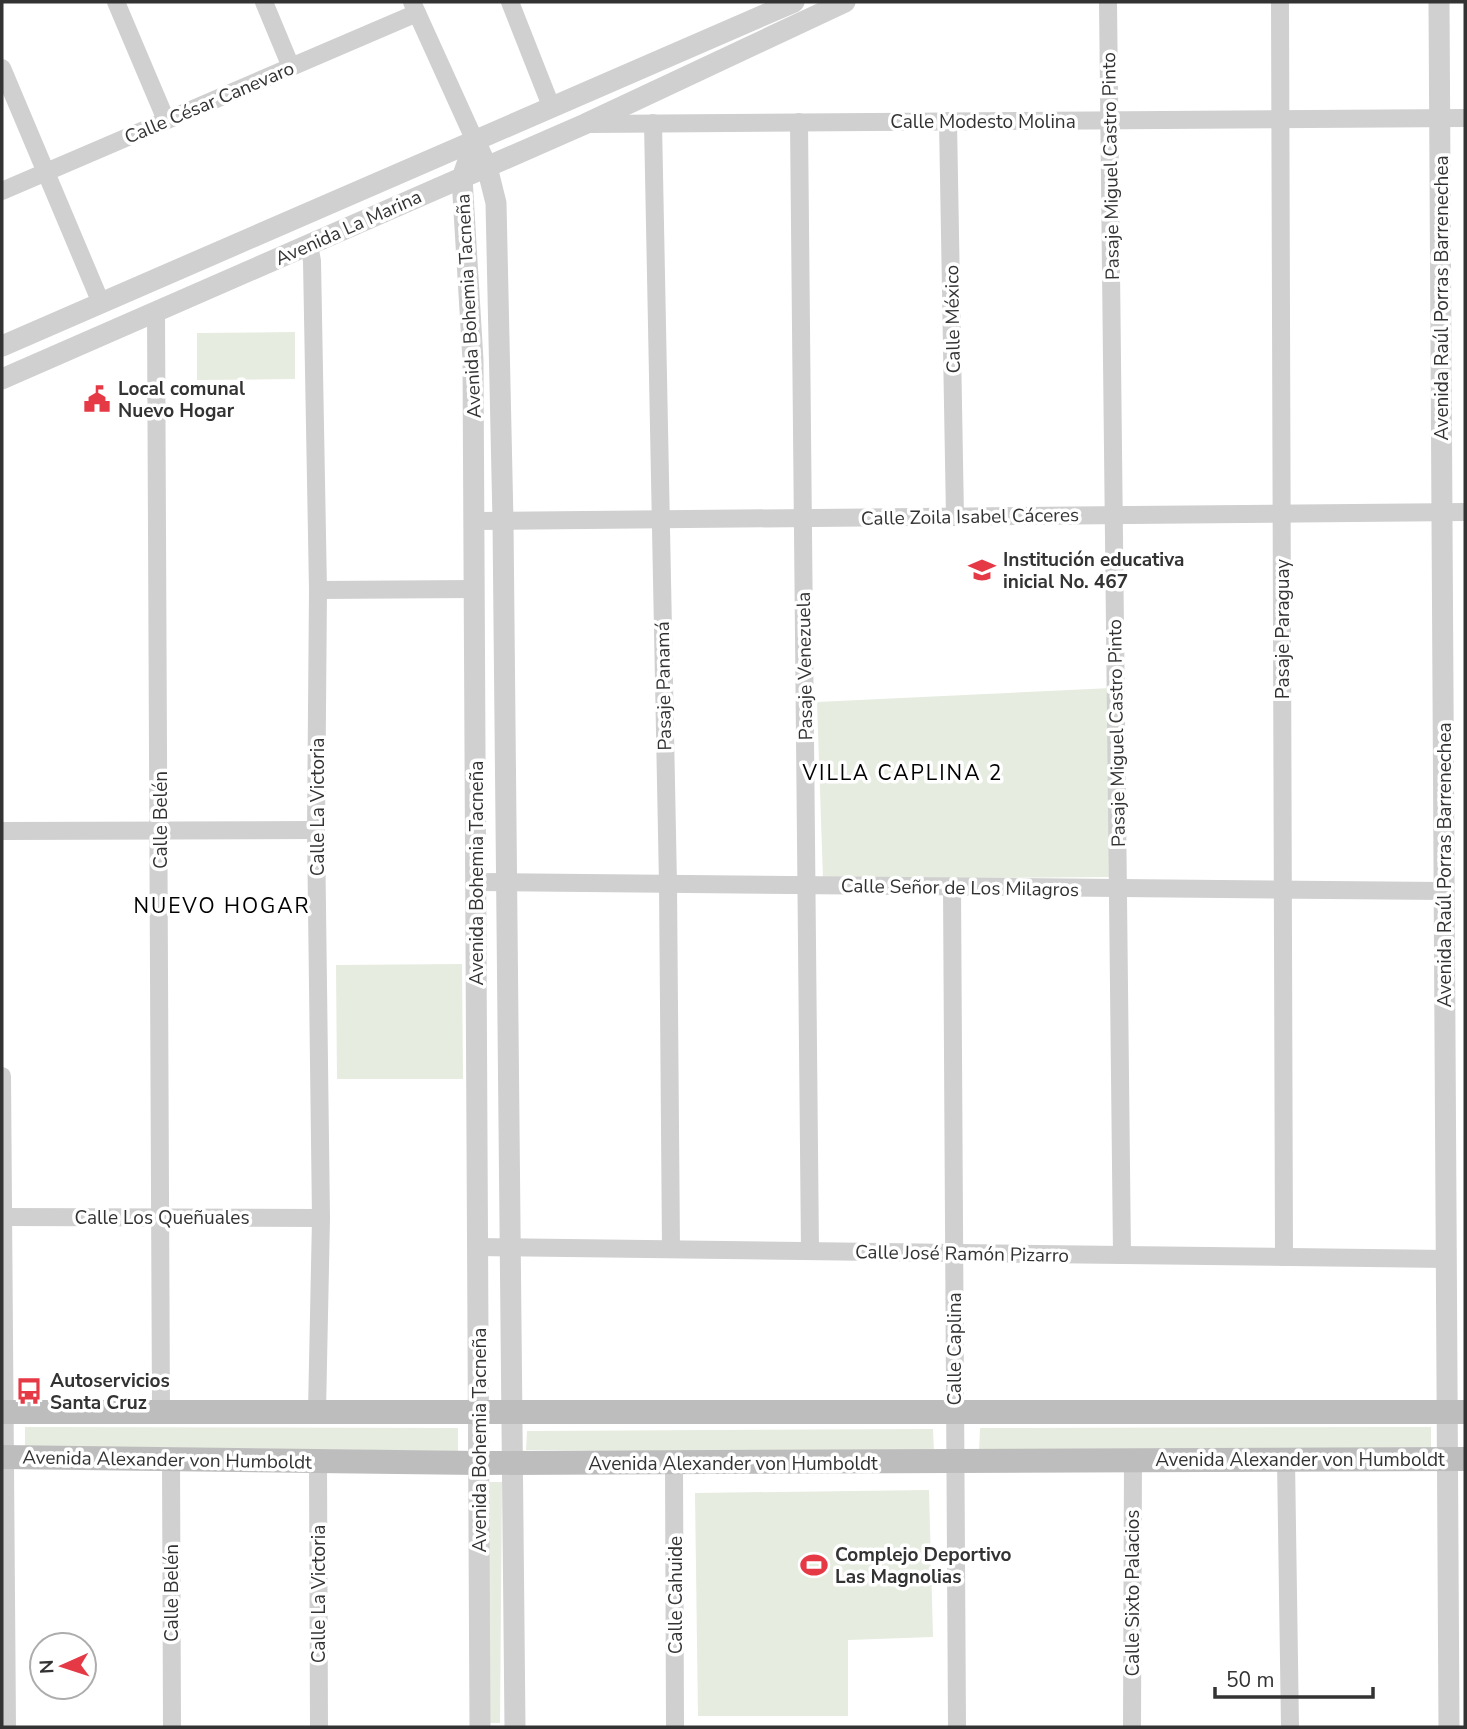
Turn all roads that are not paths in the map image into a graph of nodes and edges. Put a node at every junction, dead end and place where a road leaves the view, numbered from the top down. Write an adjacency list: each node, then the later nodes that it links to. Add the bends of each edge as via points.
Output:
1 (116, 2): 16 (street)
2 (264, 2): 10 (street)
3 (510, 2): 12 (street)
4 (794, 2): 12 (street, Avenida La Marina)
5 (844, 2): 21 (street, Avenida La Marina)
6 (1108, 2): 17 (street, Pasaje Miguel Castro Pinto)
7 (1280, 2): 15 (street, Pasaje Paraguay)
8 (1439, 2): 13 (street, Avenida Raúl Porras Barrenechea)
9 (415, 7): 10 (street, Calle César Canevaro); 22 (street)
10 (292, 67): 16 (street, Calle César Canevaro)
11 (2, 68): 24 (street)
12 (551, 106): 22 (street, Avenida La Marina)
13 (1440, 118): 14 (street, Calle Modesto Molina); 15 (street, Calle Modesto Molina); 32 (street, Avenida Raúl Porras Barrenechea)
14 (1465, 118)
15 (1280, 119): 17 (street, Calle Modesto Molina); 34 (street, Pasaje Paraguay)
16 (166, 120): 24 (street, Calle César Canevaro)
17 (1110, 120): 18 (street, Calle Modesto Molina); 35 (street, Pasaje Miguel Castro Pinto)
18 (948, 121): 19 (street, Calle Modesto Molina); 36 (street, Calle México)
19 (799, 122): 20 (street, Calle Modesto Molina); 37 (street, Pasaje Venezuela)
20 (653, 123): 21 (street, Calle Modesto Molina); 38 (street, Pasaje Panamá)
21 (585, 124): 23 (street, Avenida La Marina)
22 (475, 141): 23 (street, Avenida Bohemia Tacneña); 25 (street, Avenida Bohemia Tacneña); 28 (street, Avenida La Marina)
23 (487, 167): 25 (street, Avenida La Marina); 39 (street, Avenida Bohemia Tacneña, via 496,203)
24 (46, 172): 26 (street, Calle César Canevaro); 28 (street)
25 (462, 178): 27 (street, Avenida La Marina); 40 (street, Avenida Bohemia Tacneña, via 473,360)
26 (2, 191)
27 (309, 245): 29 (street, Avenida La Marina); 42 (street, Calle La Victoria)
28 (101, 303): 30 (street, Avenida La Marina)
29 (156, 311): 31 (street, Avenida La Marina); 43 (street, Calle Belén)
30 (2, 346)
31 (2, 379)
32 (1442, 512): 33 (street, Calle Zoila Isabel Cáceres); 34 (street, Calle Zoila Isabel Cáceres); 53 (street, Avenida Raúl Porras Barrenechea)
33 (1465, 512)
34 (1282, 513): 35 (street, Calle Zoila Isabel Cáceres); 52 (street, Pasaje Paraguay)
35 (1114, 515): 36 (street, Calle Zoila Isabel Cáceres); 51 (street, Pasaje Miguel Castro Pinto)
36 (955, 517): 37 (street, Calle Zoila Isabel Cáceres)
37 (803, 518): 38 (street, Calle Zoila Isabel Cáceres); 49 (street, Pasaje Venezuela)
38 (659, 519): 39 (street, Calle Zoila Isabel Cáceres); 48 (street, Pasaje Panamá)
39 (503, 521): 40 (street, Calle Zoila Isabel Cáceres); 47 (street, Avenida Bohemia Tacneña)
40 (474, 522): 41 (street, Avenida Bohemia Tacneña)
41 (474, 589): 42 (street); 46 (street, Avenida Bohemia Tacneña)
42 (318, 590): 44 (street, Calle La Victoria)
43 (160, 830): 44 (street); 45 (street); 55 (street, Calle Belén)
44 (316, 830): 57 (street, Calle La Victoria)
45 (2, 831)
46 (476, 882): 47 (street, Calle Señor de Los Milagros); 58 (street, Avenida Bohemia Tacneña)
47 (506, 882): 48 (street, Calle Señor de Los Milagros); 59 (street, Avenida Bohemia Tacneña)
48 (668, 884): 49 (street, Calle Señor de Los Milagros); 60 (street, Pasaje Panamá)
49 (806, 885): 50 (street, Calle Señor de Los Milagros); 61 (street, Pasaje Venezuela)
50 (951, 886): 51 (street, Calle Señor de Los Milagros); 62 (street, Calle Caplina)
51 (1118, 888): 52 (street, Calle Señor de Los Milagros); 63 (street, Pasaje Miguel Castro Pinto)
52 (1283, 890): 53 (street, Calle Señor de Los Milagros); 64 (street, Pasaje Paraguay)
53 (1444, 891): 65 (street, Avenida Raúl Porras Barrenechea)
54 (2, 1076): 56 (street)
55 (162, 1216): 56 (street, Calle Los Queñuales); 57 (street, Calle Los Queñuales); 67 (street, Calle Belén)
56 (3, 1217): 66 (street)
57 (321, 1217): 68 (street, Calle La Victoria)
58 (478, 1247): 59 (street, Calle José Ramón Pizarro); 69 (street, Avenida Bohemia Tacneña)
59 (510, 1248): 60 (street, Calle José Ramón Pizarro); 70 (street, Avenida Bohemia Tacneña)
60 (671, 1250): 61 (street, Calle José Ramón Pizarro)
61 (810, 1251): 62 (street, Calle José Ramón Pizarro)
62 (954, 1253): 63 (street, Calle José Ramón Pizarro); 71 (street, Calle Caplina)
63 (1122, 1255): 64 (street, Calle José Ramón Pizarro)
64 (1284, 1257): 65 (street, Calle José Ramón Pizarro)
65 (1447, 1259): 72 (street, Avenida Raúl Porras Barrenechea)
66 (3, 1412): 67 (main road); 73 (street)
67 (161, 1412): 68 (main road)
68 (317, 1412): 69 (main road)
69 (479, 1412): 70 (main road); 80 (street, Avenida Bohemia Tacneña)
70 (512, 1412): 71 (main road); 79 (street, Avenida Bohemia Tacneña)
71 (955, 1412): 72 (main road); 82 (street, Calle Caplina)
72 (1456, 1412): 75 (street, Avenida Raúl Porras Barrenechea)
73 (3, 1457): 74 (main road, Avenida Alexander von Humboldt); 83 (street)
74 (171, 1459): 78 (main road, Avenida Alexander von Humboldt); 84 (street, Calle Belén)
75 (1457, 1459): 77 (main road, Avenida Alexander von Humboldt); 92 (street, Avenida Raúl Porras Barrenechea)
76 (1133, 1460): 77 (main road, Avenida Alexander von Humboldt); 82 (main road, Avenida Alexander von Humboldt); 90 (street, Calle Sixto Palacios)
77 (1286, 1460): 91 (street)
78 (318, 1461): 80 (main road, Avenida Alexander von Humboldt); 85 (street, Calle La Victoria)
79 (512, 1462): 80 (main road, Avenida Alexander von Humboldt); 81 (main road, Avenida Alexander von Humboldt); 87 (street, Avenida Bohemia Tacneña)
80 (479, 1463): 86 (street, Avenida Bohemia Tacneña)
81 (674, 1463): 82 (main road, Avenida Alexander von Humboldt); 88 (street, Calle Cahuide)
82 (955, 1463): 89 (street, Calle Caplina)
83 (7, 1727)
84 (172, 1727)
85 (319, 1727)
86 (480, 1727)
87 (515, 1727)
88 (675, 1727)
89 (957, 1727)
90 (1132, 1727)
91 (1290, 1727)
92 (1450, 1727)

